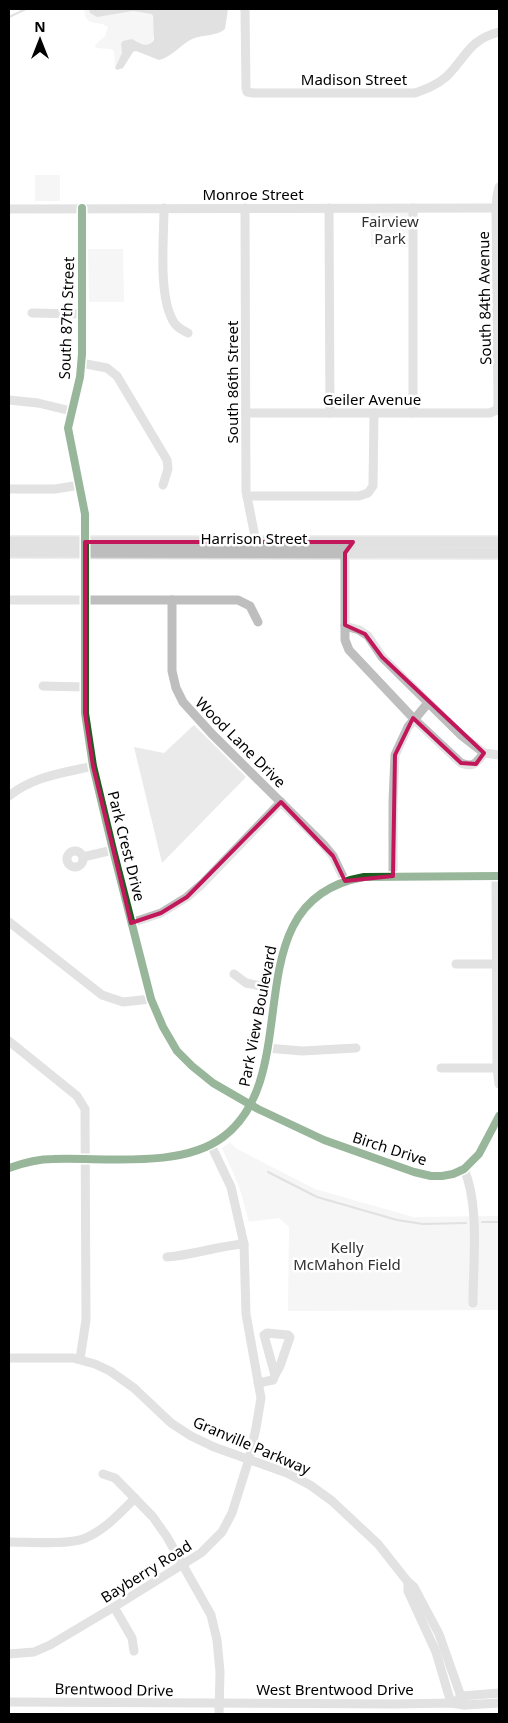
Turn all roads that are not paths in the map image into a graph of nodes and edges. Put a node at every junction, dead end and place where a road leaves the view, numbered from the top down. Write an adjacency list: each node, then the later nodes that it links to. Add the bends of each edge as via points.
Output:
1 (246, 9): 2 (street, Madison Street, via 246,88 247,92 253,93 415,93 442,80 470,48)
2 (499, 32)
3 (499, 187): 10 (street, South 84th Avenue)
4 (9, 208): 5 (street, Monroe Street)
5 (82, 208): 6 (street, Monroe Street); 12 (street, South 87th Street)
6 (164, 208): 7 (street, Monroe Street); 13 (street, via 165,299 173,323)
7 (245, 208): 8 (street, Monroe Street); 18 (street, South 86th Street)
8 (329, 208): 9 (street, Monroe Street); 19 (street)
9 (413, 208): 10 (street, Monroe Street); 21 (street)
10 (496, 208): 16 (street, South 84th Avenue)
11 (32, 314): 12 (street)
12 (82, 314): 14 (street, South 87th Street)
13 (188, 333)
14 (81, 363): 17 (street, South 87th Street); 23 (street, via 107,368 117,376 167,460 168,470)
15 (9, 400): 17 (street)
16 (496, 410): 21 (street, Geiler Avenue, via 490,413)
17 (72, 411): 22 (street, South 87th Street, via 69,433)
18 (246, 413): 19 (street, Geiler Avenue); 25 (street, South 86th Street)
19 (330, 413): 20 (street, Geiler Avenue)
20 (374, 413): 21 (street, Geiler Avenue); 25 (street, via 373,486 366,495)
21 (413, 413)
22 (80, 485): 24 (street, via 55,489); 30 (street, South 87th Street, via 85,514)
23 (163, 485)
24 (9, 489)
25 (247, 496): 27 (street, South 86th Street)
26 (9, 542): 30 (main road, Harrison Street)
27 (256, 542): 28 (main road, Harrison Street); 30 (main road, Harrison Street); 32 (street)
28 (353, 542): 29 (main road, Harrison Street); 33 (street)
29 (499, 542)
30 (85, 547): 31 (main road, Harrison Street); 32 (main road, Harrison Street); 36 (street, Park Crest Drive)
31 (9, 552)
32 (249, 553): 33 (main road, Harrison Street)
33 (346, 553): 34 (main road, Harrison Street); 39 (street)
34 (499, 553)
35 (9, 600): 36 (street)
36 (85, 600): 37 (street); 41 (street, Park Crest Drive)
37 (172, 600): 38 (street, via 241,601 250,606); 48 (street, Wood Lane Drive, via 172,671 180,698)
38 (258, 622)
39 (345, 626): 42 (street, via 368,636 382,657); 43 (street, via 349,650)
40 (43, 686): 41 (street)
41 (84, 687): 46 (street, Park Crest Drive)
42 (428, 703): 43 (street); 44 (street)
43 (414, 719): 44 (street, via 461,764 476,764); 51 (street, via 395,755)
44 (484, 753): 45 (street)
45 (498, 755)
46 (93, 766): 47 (street, via 36,780); 49 (street, Park Crest Drive)
47 (9, 796)
48 (281, 802): 53 (street, Wood Lane Drive, via 333,856); 55 (street, via 187,897 161,913)
49 (113, 850): 50 (street); 55 (street, Park Crest Drive)
50 (83, 857)
51 (393, 876): 52 (street, Park View Boulevard); 53 (street, Park View Boulevard)
52 (498, 876): 57 (street)
53 (345, 881): 59 (street, Park View Boulevard, via 319,895 293,924 284,946)
54 (9, 922): 60 (street, via 102,995 123,1002)
55 (131, 923): 60 (street, Park Crest Drive)
56 (456, 964): 57 (street)
57 (497, 964): 65 (street)
58 (234, 974): 59 (street, via 246,984)
59 (276, 989): 62 (street, Park View Boulevard)
60 (151, 999): 67 (street, Park Crest Drive, via 177,1051 213,1083)
61 (9, 1041): 70 (street, via 82,1102 86,1114)
62 (267, 1048): 63 (street, via 302,1051); 67 (street, Park View Boulevard, via 258,1090)
63 (356, 1048)
64 (441, 1068): 65 (street)
65 (497, 1068): 66 (street)
66 (499, 1084)
67 (251, 1105): 69 (street, Park View Boulevard, via 233,1128); 72 (street, Birch Drive, via 324,1140 408,1170 439,1176)
68 (499, 1116): 72 (street, Birch Drive, via 479,1154)
69 (211, 1145): 70 (street, Park View Boulevard, via 160,1159); 73 (street, via 231,1187)
70 (86, 1158): 71 (street, Park View Boulevard, via 51,1159); 77 (street, via 86,1320)
71 (9, 1168)
72 (464, 1168): 75 (street, via 474,1207)
73 (244, 1244): 74 (street); 79 (street, via 246,1314)
74 (167, 1257)
75 (473, 1303)
76 (9, 1358): 77 (street, Granville Parkway)
77 (80, 1360): 80 (street, Granville Parkway, via 116,1374 170,1423 191,1436)
78 (275, 1375): 78 (street, via 290,1337 267,1333 265,1341); 79 (street, via 272,1380)
79 (258, 1383): 80 (street, via 261,1398)
80 (249, 1459): 84 (street, Bayberry Road, via 232,1513 222,1532); 85 (street, Granville Parkway, via 287,1472 332,1500 378,1544)
81 (103, 1474): 82 (street, via 115,1478)
82 (135, 1498): 83 (street, via 113,1520 82,1540); 84 (street, via 153,1517)
83 (9, 1542)
84 (183, 1565): 86 (street, Bayberry Road); 93 (street, via 211,1615 217,1640)
85 (408, 1582): 90 (street, Granville Parkway, via 439,1634); 92 (street, Granville Parkway, via 408,1591 436,1652)
86 (114, 1607): 87 (street, via 132,1638); 88 (street, Bayberry Road, via 50,1645 34,1652)
87 (134, 1651)
88 (9, 1654)
89 (499, 1693): 90 (street, West Brentwood Drive)
90 (463, 1701): 92 (street, West Brentwood Drive); 94 (street, West Brentwood Drive)
91 (9, 1702): 93 (street, Brentwood Drive)
92 (451, 1702): 93 (street, West Brentwood Drive)
93 (220, 1703): 95 (street)
94 (499, 1703)
95 (220, 1714)

